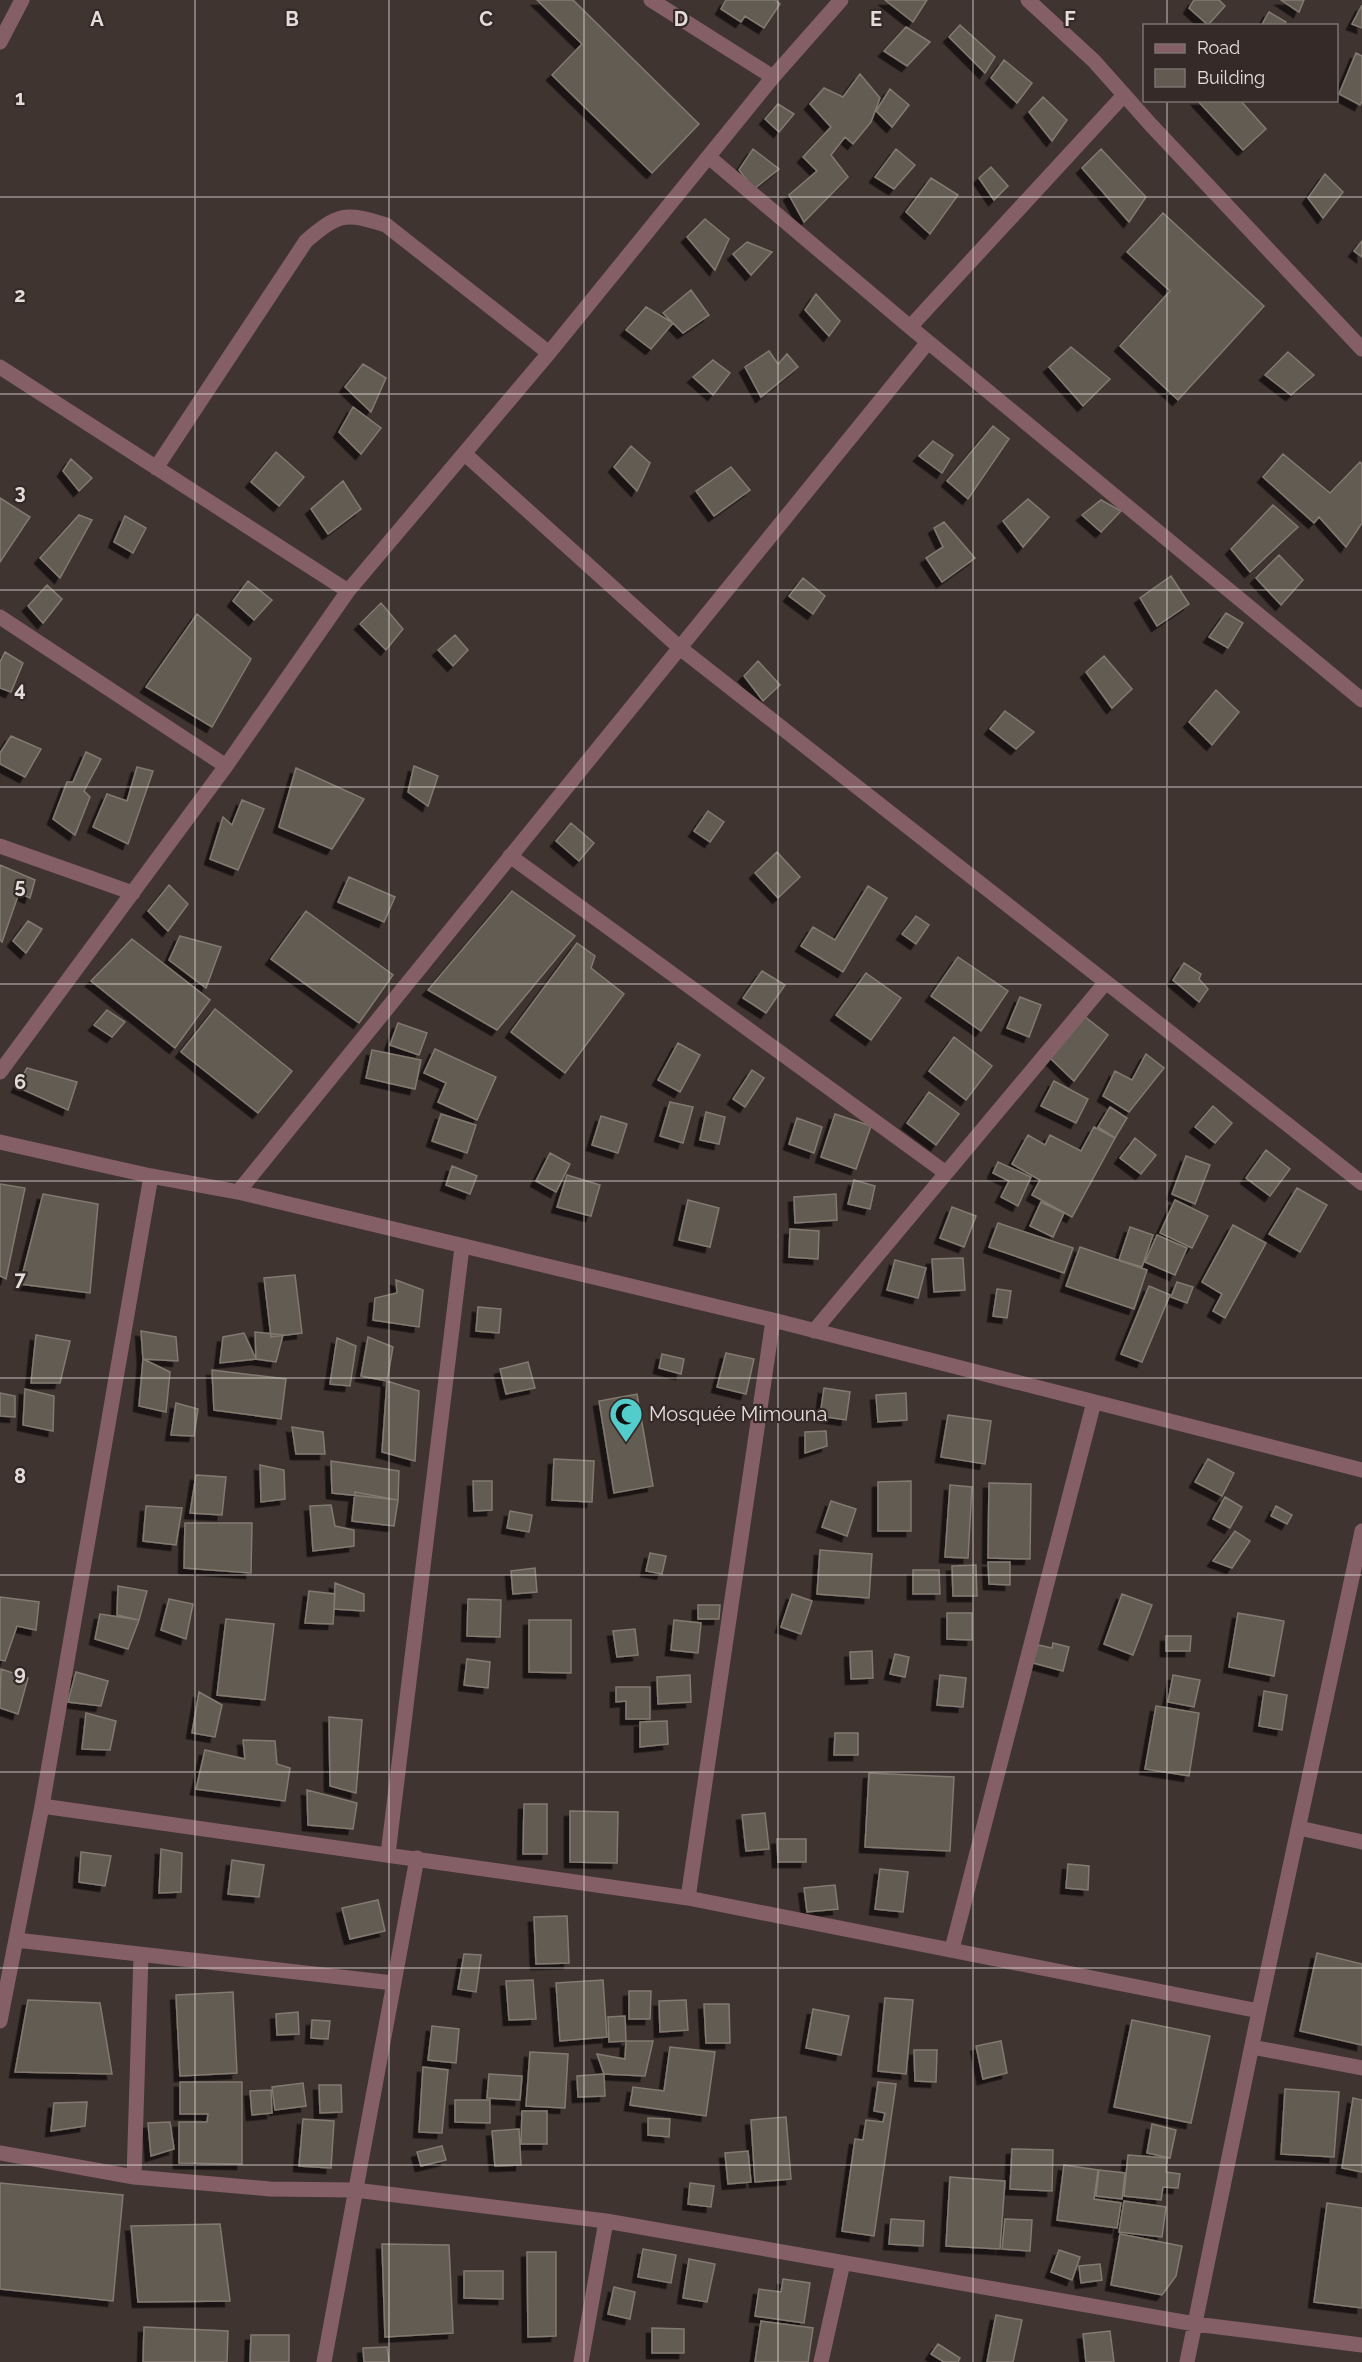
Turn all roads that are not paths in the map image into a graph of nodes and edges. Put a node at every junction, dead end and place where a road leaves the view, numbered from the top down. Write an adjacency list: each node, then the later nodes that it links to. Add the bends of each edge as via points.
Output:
1 (22, 0): 5 (street)
2 (651, 0): 6 (street)
3 (841, 0): 6 (street)
4 (1028, 0): 7 (street, via 1094,61)
5 (0, 42)
6 (773, 77): 8 (street)
7 (1124, 95): 9 (street); 11 (street)
8 (710, 158): 9 (street); 12 (street)
9 (910, 327): 10 (street)
10 (928, 342): 18 (street); 19 (street)
11 (1362, 349)
12 (549, 353): 14 (street); 15 (street, via 386,225 357,216 330,221 306,241)
13 (0, 368): 15 (street)
14 (465, 454): 16 (street); 18 (street)
15 (156, 468): 16 (street)
16 (348, 591): 20 (street)
17 (0, 617): 20 (street)
18 (680, 648): 22 (street); 24 (street)
19 (1362, 700)
20 (226, 766): 23 (street)
21 (0, 846): 23 (street)
22 (510, 856): 27 (street); 30 (street)
23 (133, 893): 25 (street)
24 (1106, 982): 27 (street); 29 (street)
25 (0, 1072)
26 (0, 1142): 28 (street)
27 (946, 1173): 33 (street)
28 (151, 1176): 30 (street); 38 (street)
29 (1362, 1183)
30 (238, 1192): 31 (street)
31 (462, 1247): 32 (street); 41 (street)
32 (773, 1320): 33 (street); 43 (street)
33 (814, 1331): 34 (street)
34 (1094, 1402): 35 (street); 45 (street)
35 (1362, 1470)
36 (1362, 1531): 37 (street)
37 (1355, 1601): 39 (street)
38 (42, 1806): 41 (street); 44 (street)
39 (1299, 1828): 40 (street); 48 (street)
40 (1362, 1842)
41 (388, 1854): 42 (street)
42 (417, 1858): 43 (street); 47 (street)
43 (688, 1898): 45 (street)
44 (16, 1940): 46 (street); 49 (street)
45 (952, 1949): 48 (street)
46 (141, 1955): 47 (street); 53 (street)
47 (393, 1983): 54 (street)
48 (1259, 2011): 50 (street)
49 (0, 2021)
50 (1252, 2048): 51 (street); 57 (street)
51 (1362, 2068)
52 (0, 2153): 53 (street)
53 (134, 2177): 54 (street, via 270,2189)
54 (355, 2190): 55 (street); 59 (street)
55 (606, 2221): 56 (street); 60 (street)
56 (843, 2262): 57 (street); 61 (street)
57 (1195, 2324): 58 (street); 62 (street)
58 (1362, 2345)
59 (324, 2362)
60 (581, 2362)
61 (821, 2362)
62 (1187, 2362)

